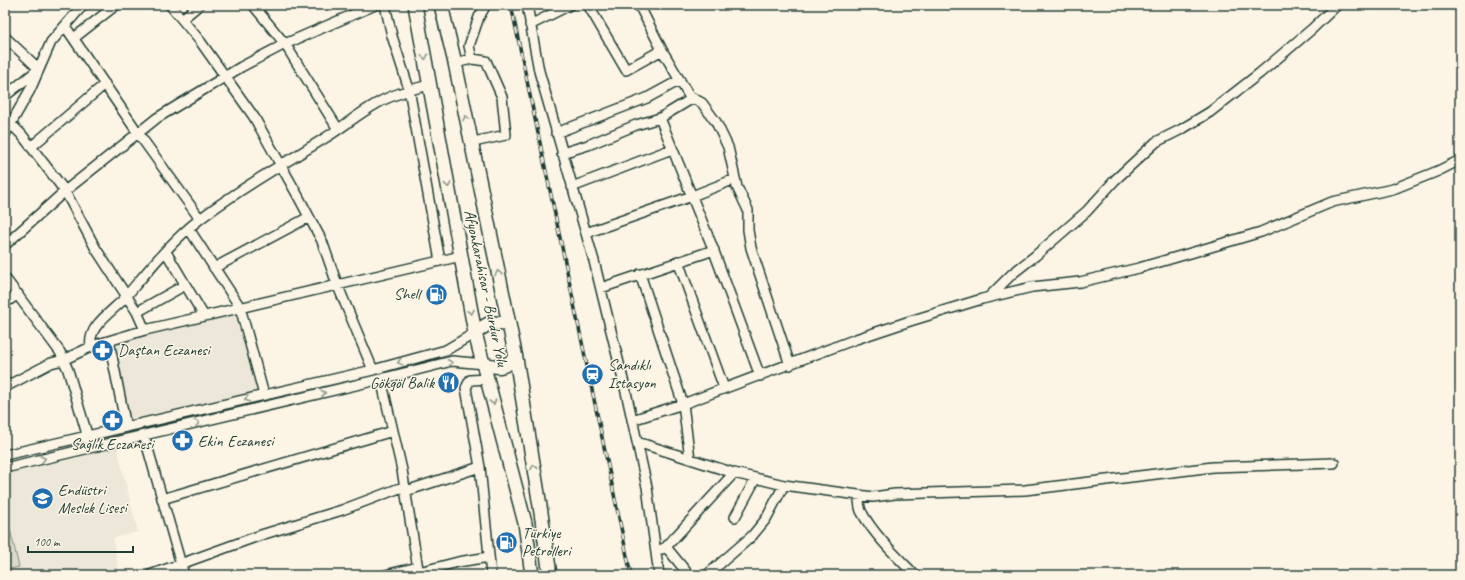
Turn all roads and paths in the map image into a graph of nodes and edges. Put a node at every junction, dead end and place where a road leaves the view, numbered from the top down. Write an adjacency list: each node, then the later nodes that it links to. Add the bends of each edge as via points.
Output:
1 (82, 5): 18 (street)
2 (116, 5): 20 (street)
3 (170, 5): 16 (street)
4 (199, 5): 16 (street)
5 (253, 5): 21 (street)
6 (375, 5): 21 (street)
7 (385, 5): 30 (street, via 392,36)
8 (415, 5): 29 (highway, Afyonkarahisar - Burdur Yolu, one-way to 29)
9 (441, 5): 24 (highway, Afyonkarahisar - Burdur Yolu)
10 (486, 5): 23 (street, via 469,46)
11 (527, 5): 17 (street)
12 (570, 5): 17 (street)
13 (588, 5): 22 (street, via 626,70)
14 (638, 5): 22 (street)
15 (1337, 5): 67 (street, via 1312,29 1210,112 1156,142 1115,180 1087,211 1012,274)
16 (182, 19): 26 (street)
17 (530, 24): 37 (street, via 539,71)
18 (65, 26): 20 (street); 25 (street, via 51,42)
19 (5, 37): 25 (street)
20 (74, 38): 28 (street)
21 (285, 44): 26 (street); 35 (street)
22 (662, 50): 27 (street)
23 (472, 59): 24 (street); 39 (street, via 486,61 502,98 505,120 506,135)
24 (455, 63): 72 (highway, Afyonkarahisar - Burdur Yolu, one-way to 24)
25 (39, 70): 31 (street); 34 (street)
26 (225, 77): 36 (street, via 157,118); 44 (street, via 254,117)
27 (680, 80): 32 (street, via 689,96); 37 (street, via 648,98)
28 (105, 84): 36 (street); 40 (street)
29 (430, 84): 30 (street); 56 (highway, Afyonkarahisar - Burdur Yolu, one-way to 56)
30 (410, 89): 35 (street, via 377,103); 57 (street)
31 (5, 96)
32 (693, 98): 33 (street); 45 (street, via 702,103 716,122 728,147)
33 (660, 118): 41 (street); 42 (street)
34 (10, 124): 38 (street); 40 (street)
35 (338, 129): 44 (street)
36 (138, 133): 47 (street); 50 (street)
37 (556, 133): 42 (street)
38 (5, 134)
39 (478, 140)
40 (31, 147): 47 (street)
41 (672, 149): 46 (street); 48 (street)
42 (562, 153): 46 (street)
43 (1460, 160): 67 (street, via 1394,189 1332,202 1262,232 1139,268 1080,282 1032,286)
44 (280, 165): 49 (street); 50 (street)
45 (735, 179): 48 (street); 80 (street, via 748,210 751,248)
46 (572, 187): 52 (street)
47 (65, 191): 53 (street); 66 (street, via 96,249)
48 (692, 196): 52 (street); 54 (street)
49 (309, 217): 59 (street); 62 (street, via 322,241)
50 (200, 219): 51 (street)
51 (189, 229): 55 (street); 59 (street)
52 (586, 233): 64 (street)
53 (5, 245)
54 (714, 250): 58 (street); 82 (street)
55 (166, 252): 63 (street); 66 (street)
56 (461, 256): 57 (street); 74 (highway, Afyonkarahisar - Burdur Yolu, one-way to 74)
57 (440, 261): 62 (street)
58 (678, 261): 60 (street); 86 (street)
59 (214, 268): 69 (street)
60 (640, 274): 64 (street); 88 (street)
61 (5, 278): 65 (street)
62 (337, 284): 69 (street); 81 (street)
63 (185, 285): 70 (street); 71 (street)
64 (601, 288): 89 (street)
65 (18, 294): 68 (street); 78 (street, via 60,352)
66 (127, 295): 70 (street); 76 (street, via 92,331 89,340)
67 (989, 297): 80 (street, via 856,339)
68 (5, 303)
69 (240, 307): 71 (street); 87 (street)
70 (137, 312): 73 (street)
71 (204, 316): 73 (street)
72 (509, 325): 74 (highway, via 496,322 486,324); 77 (highway, Afyonkarahisar - Burdur Yolu)
73 (145, 330): 75 (street)
74 (475, 333): 79 (highway, Afyonkarahisar - Burdur Yolu); 81 (street, one-way to 81, via 446,350)
75 (109, 341): 76 (street); 90 (street)
76 (91, 348): 78 (street)
77 (516, 358): 79 (highway, via 506,366); 118 (highway, Afyonkarahisar - Burdur Yolu, one-way to 77)
78 (63, 360): 85 (street, via 51,362); 93 (street)
79 (484, 364): 83 (highway, Afyonkarahisar - Burdur Yolu); 84 (street, one-way to 79, via 452,361)
80 (790, 364): 82 (street)
81 (373, 370): 87 (street)
82 (760, 376): 86 (street)
83 (488, 379): 99 (street, via 470,380 466,388); 117 (highway, Afyonkarahisar - Burdur Yolu, one-way to 117, via 525,523)
84 (381, 380): 91 (street); 92 (street, one-way to 84)
85 (5, 387)
86 (724, 388): 88 (street)
87 (264, 395): 90 (street, one-way to 90)
88 (683, 404): 89 (street); 97 (street)
89 (632, 420): 94 (street)
90 (126, 427): 93 (street)
91 (393, 431): 104 (street); 106 (street)
92 (144, 435): 95 (street); 106 (street)
93 (88, 436): 95 (street); 96 (street)
94 (637, 442): 97 (street); 109 (street, via 647,487)
95 (91, 448): 100 (street, one-way to 95)
96 (5, 455)
97 (690, 459): 101 (street)
98 (1334, 463): 105 (street, via 1213,467 1025,490)
99 (480, 467): 104 (street); 110 (street)
100 (5, 468)
101 (734, 473): 102 (street); 108 (street)
102 (756, 478): 103 (street); 107 (street)
103 (784, 485): 105 (street); 121 (street, via 766,519 752,536)
104 (405, 489): 111 (street); 112 (street)
105 (859, 496): 122 (street, via 861,510 872,528)
106 (162, 499): 111 (street)
107 (735, 518)
108 (666, 547): 109 (street); 120 (street)
109 (656, 552): 119 (street)
110 (489, 557): 112 (street); 116 (street)
111 (180, 564): 113 (street); 114 (street)
112 (419, 571): 115 (street)
113 (150, 575)
114 (184, 575)
115 (385, 575)
116 (491, 575)
117 (532, 575)
118 (550, 575)
119 (659, 575)
120 (689, 575)
121 (707, 575)
122 (915, 575)

